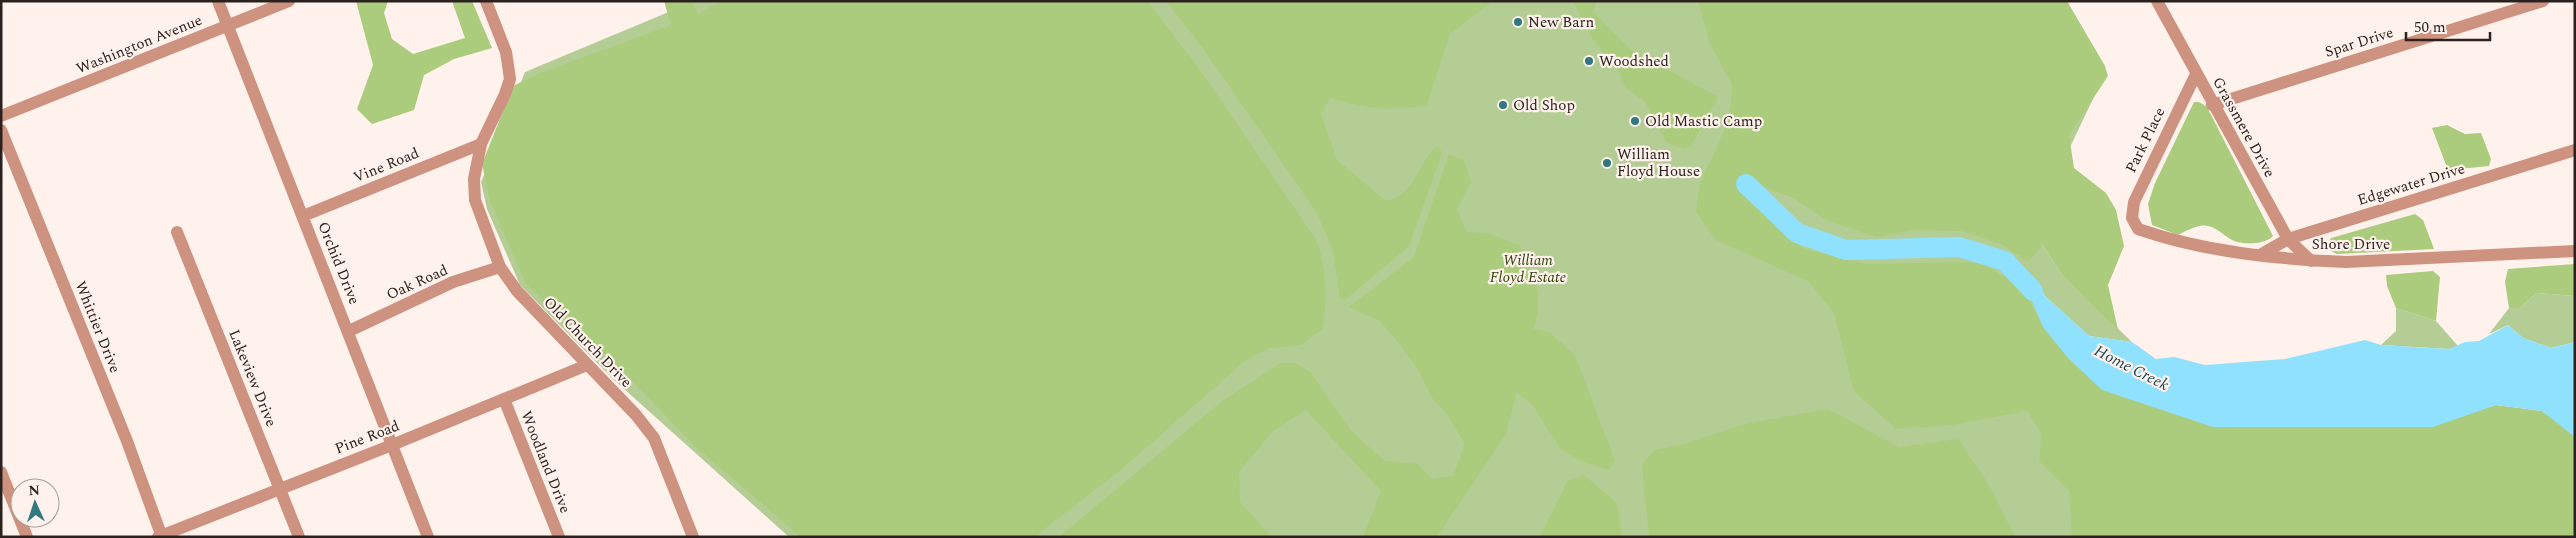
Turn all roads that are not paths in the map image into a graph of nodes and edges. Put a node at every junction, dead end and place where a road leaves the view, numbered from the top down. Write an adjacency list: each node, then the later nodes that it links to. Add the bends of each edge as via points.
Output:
1 (218, 1): 6 (street, Orchid Drive)
2 (289, 1): 6 (street, Washington Avenue)
3 (486, 1): 11 (street, Old Church Drive, via 506,52 510,79)
4 (2157, 1): 7 (street, Grassmere Drive)
5 (2543, 1): 8 (street, Spar Drive)
6 (228, 26): 9 (street, Washington Avenue); 13 (street, Orchid Drive)
7 (2196, 74): 8 (street, Grassmere Drive); 14 (street, Park Place, via 2134,202)
8 (2212, 105): 16 (street, Grassmere Drive)
9 (1, 116)
10 (1, 130): 27 (street, Whittier Drive, via 127,441)
11 (481, 144): 13 (street, Vine Road); 20 (street, Old Church Drive, via 474,179 475,200)
12 (2575, 150): 16 (street, Edgewater Drive)
13 (303, 216): 21 (street, Orchid Drive)
14 (2133, 223): 18 (street, Shore Drive, via 2138,229 2178,243)
15 (177, 232): 26 (street, Lakeview Drive)
16 (2288, 239): 18 (street, Edgewater Drive); 19 (street, Grassmere Drive)
17 (2575, 251): 19 (street, Shore Drive)
18 (2260, 256): 19 (street, Shore Drive)
19 (2311, 261)
20 (500, 267): 21 (street, Oak Road, via 453,282); 22 (street, Old Church Drive, via 517,291)
21 (349, 331): 24 (street, Orchid Drive)
22 (586, 365): 23 (street, Pine Road); 32 (street, Old Church Drive, via 636,415 654,438)
23 (504, 399): 24 (street, Pine Road); 31 (street, Woodland Drive)
24 (392, 445): 26 (street, Pine Road); 30 (street, Orchid Drive)
25 (1, 472): 28 (street)
26 (280, 488): 27 (street, Pine Road); 29 (street, Lakeview Drive)
27 (161, 536)
28 (27, 537)
29 (299, 537)
30 (428, 537)
31 (559, 537)
32 (693, 537)

